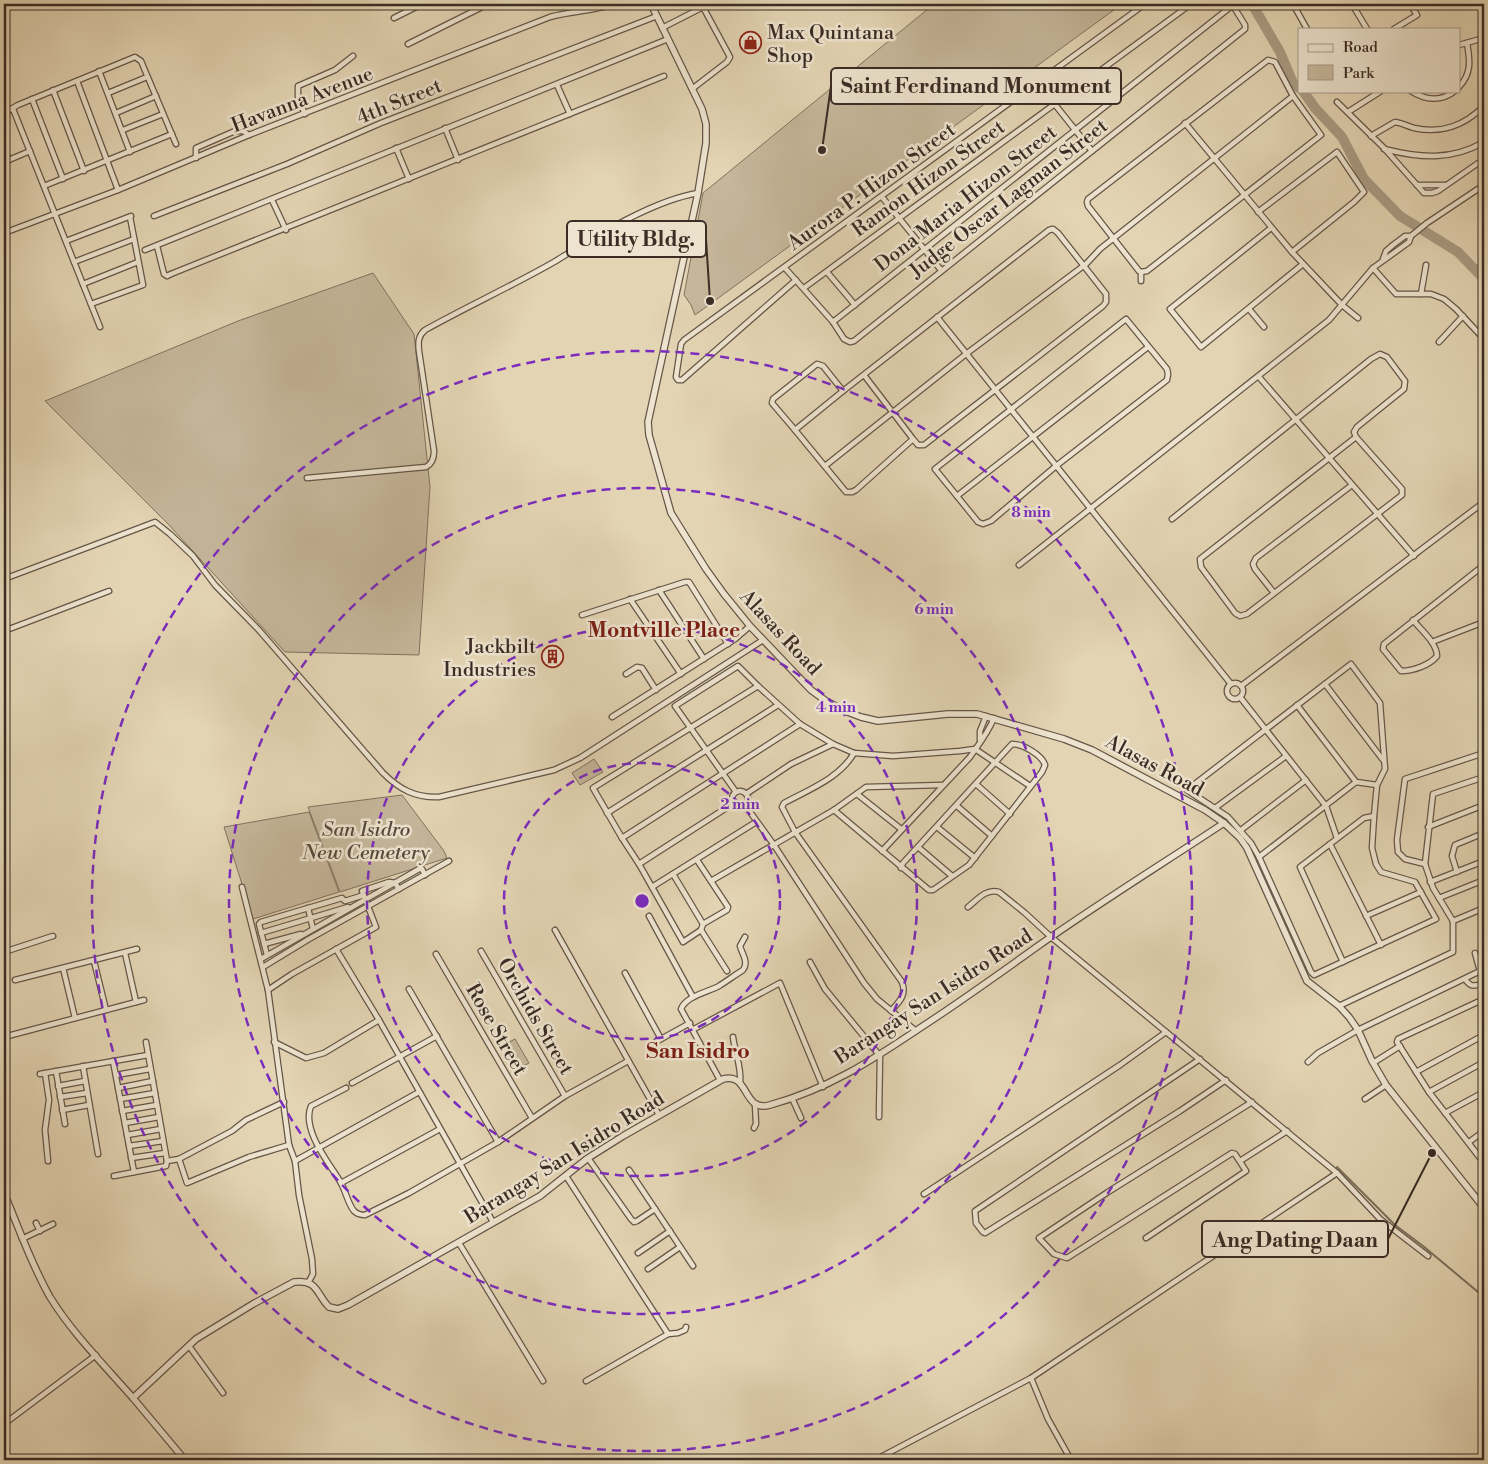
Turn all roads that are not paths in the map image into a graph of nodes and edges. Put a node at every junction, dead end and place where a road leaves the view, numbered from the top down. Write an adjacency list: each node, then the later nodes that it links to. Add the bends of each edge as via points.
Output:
1 (422, 4): 14 (street)
2 (488, 4): 22 (street)
3 (615, 4): 49 (street, Havanna Avenue, via 550,17)
4 (651, 4): 13 (street, Alasas Road)
5 (709, 4): 12 (street)
6 (1145, 4): 29 (street, Aurora P. Hizon Street)
7 (1190, 4): 42 (street, Ramon Hizon Street)
8 (1233, 4): 54 (street, Dona Maria Hizon Street); 64 (street, Judge Oscar Lagman Street, via 1245,30)
9 (1292, 4): 16 (street)
10 (1352, 4): 17 (street)
11 (1410, 4): 18 (street, via 1416,15)
12 (703, 7): 15 (street); 32 (street, via 730,57)
13 (656, 16): 15 (street, Alasas Road); 86 (street, 4th Street)
14 (394, 18)
15 (662, 28): 20 (street, Alasas Road)
16 (1306, 28)
17 (1366, 28)
18 (1396, 28)
19 (1484, 38): 21 (street)
20 (668, 39): 30 (street); 32 (street, Alasas Road)
21 (1467, 43): 23 (street); 31 (street, via 1470,70)
22 (408, 44)
23 (1460, 45)
24 (353, 56): 49 (street, via 335,70 298,86 298,98)
25 (99, 71): 27 (street, via 135,57); 28 (street); 37 (street)
26 (664, 76): 50 (street)
27 (148, 77): 37 (street); 38 (street)
28 (77, 80): 33 (street); 71 (street)
29 (1037, 82): 42 (street); 82 (street, Aurora P. Hizon Street)
30 (557, 84): 50 (street); 52 (street)
31 (1460, 85)
32 (692, 89): 80 (street, Alasas Road, via 706,124)
33 (53, 90): 40 (street); 72 (street)
34 (1379, 92): 45 (street)
35 (1413, 92): 36 (street, via 1434,99)
36 (1453, 92)
37 (108, 93): 47 (street)
38 (156, 96): 47 (street); 48 (street)
39 (1293, 96): 51 (street, via 1275,62 1268,60); 67 (street); 81 (street, via 1321,135)
40 (32, 99): 44 (street); 73 (street)
41 (1337, 102): 45 (street)
42 (1054, 104): 54 (street); 87 (street, Ramon Hizon Street)
43 (1484, 106): 57 (street, via 1457,126 1431,131 1395,122)
44 (13, 109): 46 (street); 63 (street)
45 (1348, 112): 57 (street)
46 (4, 113)
47 (116, 113): 53 (street)
48 (163, 114): 53 (street); 55 (street)
49 (305, 114): 56 (street, Havanna Avenue)
50 (570, 114): 69 (street)
51 (1185, 123): 67 (street); 92 (street, via 1088,199 1088,206)
52 (445, 128): 61 (street); 69 (street)
53 (122, 130): 65 (street)
54 (1075, 130): 64 (street); 95 (street, Dona Maria Hizon Street)
55 (172, 134): 59 (street); 65 (street)
56 (248, 135): 66 (street, Havanna Avenue); 66 (street, via 243,131 232,132 196,148)
57 (1371, 136): 62 (street)
58 (1484, 142): 62 (street, via 1452,155 1408,155)
59 (176, 144)
60 (4, 148): 70 (street)
61 (396, 148): 74 (street); 83 (street)
62 (1384, 148): 75 (street)
63 (30, 151): 70 (street); 78 (street)
64 (1092, 151): 105 (street, Judge Oscar Lagman Street)
65 (130, 152): 71 (street)
66 (196, 158): 79 (street, Havanna Avenue)
67 (1214, 159): 81 (street); 92 (street)
68 (1484, 159): 76 (street)
69 (458, 160): 74 (street)
70 (6, 161)
71 (107, 161): 72 (street); 79 (street)
72 (84, 171): 73 (street)
73 (63, 179): 78 (street)
74 (409, 179): 89 (street)
75 (1417, 185): 76 (street); 76 (street, via 1427,194)
76 (1445, 185)
77 (1484, 185): 104 (street, via 1411,236 1393,244)
78 (44, 186): 85 (street)
79 (118, 190): 85 (street, Havanna Avenue)
80 (698, 193): 141 (street, via 683,195 630,219 421,334 418,345 434,451 429,465); 159 (street, Alasas Road, via 649,411 649,435 671,513 724,594)
81 (1243, 195): 84 (street); 107 (street, via 1147,271)
82 (882, 197): 87 (street); 103 (street, Aurora P. Hizon Street)
83 (272, 200): 89 (street); 94 (street)
84 (1258, 212): 88 (street); 97 (street, via 1337,152 1364,192)
85 (54, 214): 90 (street, Havanna Avenue); 93 (street)
86 (154, 216)
87 (899, 217): 95 (street); 106 (street, Ramon Hizon Street)
88 (1271, 228): 97 (street); 116 (street, via 1170,309 1201,347)
89 (286, 230): 94 (street, via 168,275 164,274)
90 (4, 233)
91 (134, 239): 93 (street, via 130,216); 98 (street); 99 (street)
92 (1113, 239): 101 (street); 107 (street)
93 (66, 241): 98 (street)
94 (157, 246): 96 (street)
95 (925, 249): 105 (street); 114 (street, Dona Maria Hizon Street)
96 (145, 250)
97 (1292, 252): 100 (street)
98 (74, 262): 110 (street)
99 (138, 262): 110 (street); 113 (street, via 143,285)
100 (1303, 264): 115 (street); 116 (street)
101 (1083, 265): 118 (street, via 1058,233 1049,230); 126 (street); 129 (street, via 1106,294 1106,302)
102 (1426, 265): 112 (street)
103 (785, 268): 108 (street); 108 (street, Aurora P. Hizon Street, via 684,340 680,348 678,380 682,380)
104 (1373, 268): 112 (street, via 1396,294); 115 (street)
105 (941, 270): 120 (street, Judge Oscar Lagman Street, via 852,342 847,342)
106 (827, 272): 111 (street, Ramon Hizon Street); 114 (street)
107 (1141, 272): 109 (street)
108 (796, 280): 111 (street)
109 (1141, 281)
110 (83, 284): 113 (street)
111 (804, 288): 120 (street)
112 (1421, 294): 117 (street, via 1444,299)
113 (91, 304): 121 (street)
114 (854, 305): 120 (street, Dona Maria Hizon Street)
115 (1342, 305): 119 (street); 128 (street, via 1329,320)
116 (1250, 309): 122 (street)
117 (1463, 316): 123 (street); 124 (street)
118 (937, 317): 126 (street); 127 (street)
119 (1358, 318)
120 (833, 322)
121 (100, 327)
122 (1264, 328)
123 (1484, 339)
124 (1439, 342)
125 (1148, 347): 131 (street, via 1126,319); 135 (street); 140 (street, via 1167,369 1167,380)
126 (966, 354): 129 (street); 132 (street)
127 (864, 375): 130 (street); 132 (street)
128 (1258, 376): 133 (street); 145 (street)
129 (996, 390): 131 (street); 137 (street, via 928,443 920,445)
130 (842, 391): 134 (street); 134 (street, via 819,364 772,399)
131 (1011, 409): 135 (street); 143 (street, via 935,468)
132 (893, 412): 137 (street); 139 (street)
133 (1296, 419): 136 (street, via 1376,355 1384,355 1405,381 1404,390 1355,429); 138 (street); 147 (street)
134 (795, 430): 139 (street)
135 (1034, 437): 140 (street); 143 (street)
136 (1356, 437): 138 (street); 146 (street, via 1403,490 1402,496)
137 (913, 439): 139 (street, via 852,492 846,492)
138 (1329, 458): 142 (street); 154 (street, via 1200,559 1201,567 1237,615 1247,614)
139 (825, 466)
140 (1056, 466): 143 (street, via 987,523 978,522); 145 (street)
141 (307, 478)
142 (1352, 485): 146 (street); 154 (street, via 1256,558 1255,569)
143 (957, 496)
144 (1484, 502): 148 (street)
145 (1089, 508): 149 (street); 167 (street)
146 (1378, 514): 148 (street); 154 (street)
147 (1172, 519)
148 (1414, 556): 170 (street)
149 (1019, 565)
150 (1484, 565): 157 (street)
151 (4, 579): 161 (street, via 155,522 193,556 382,773 402,790 430,797 554,770 580,758)
152 (109, 590): 160 (street)
153 (659, 590): 155 (street); 163 (street, via 689,582); 164 (street)
154 (1274, 593)
155 (630, 599): 156 (street); 166 (street)
156 (582, 615)
157 (1413, 620): 162 (street); 162 (street, via 1383,647 1398,668 1409,670 1435,659 1437,650)
158 (1484, 622): 162 (street)
159 (750, 626): 161 (street, Alasas Road); 163 (street)
160 (4, 631)
161 (763, 640): 175 (street, Alasas Road, via 812,690 860,718 878,721 965,714)
162 (1432, 642)
163 (728, 644): 164 (street)
164 (704, 659): 166 (street)
165 (626, 674): 171 (street, via 642,668)
166 (681, 674): 171 (street)
167 (1230, 684): 170 (street); 172 (street, via 1228,694 1234,698)
168 (1325, 684): 173 (street); 188 (street); 188 (street, via 1351,664 1368,686 1380,703)
169 (758, 686): 174 (street); 179 (street); 179 (street, via 738,666 675,706)
170 (1241, 686): 172 (street)
171 (656, 690): 176 (street)
172 (1240, 696): 180 (street)
173 (1296, 704): 180 (street); 193 (street)
174 (778, 705): 178 (street); 184 (street)
175 (986, 716): 177 (street, Alasas Road); 181 (street)
176 (612, 717)
177 (994, 718): 181 (street, via 988,733); 212 (street, Alasas Road, via 1092,750)
178 (800, 724): 182 (street); 190 (street)
179 (690, 728): 184 (street); 208 (street, via 593,788)
180 (1265, 729): 187 (street); 206 (street, via 1188,788 1190,793)
181 (980, 740): 183 (street)
182 (833, 744): 185 (street); 199 (street, via 791,764)
183 (975, 749): 185 (street, via 893,756); 189 (street); 194 (street)
184 (706, 750): 190 (street); 208 (street)
185 (854, 753): 217 (street, via 850,761 830,778 784,803 782,807)
186 (1484, 753): 232 (street, via 1405,779 1396,840 1398,852 1405,859)
187 (1286, 756): 192 (street); 206 (street)
188 (1383, 760): 196 (street, via 1385,769)
189 (996, 762): 195 (street); 197 (street); 197 (street, via 1012,744 1040,757 1045,765)
190 (723, 774): 198 (street); 220 (street)
191 (1484, 777): 214 (street, via 1432,794)
192 (1306, 780): 205 (street); 216 (street)
193 (1356, 782): 196 (street); 205 (street)
194 (943, 784): 200 (street, via 870,786); 215 (street)
195 (976, 784): 204 (street); 209 (street)
196 (1377, 784): 210 (street)
197 (1030, 786): 209 (street)
198 (736, 792): 199 (street); 201 (street, via 732,797)
199 (746, 794): 202 (street, via 748,801)
200 (857, 794): 207 (street); 215 (street)
201 (734, 803): 202 (street); 231 (street)
202 (744, 805): 211 (street)
203 (1484, 805): 214 (street)
204 (957, 806): 213 (street); 219 (street)
205 (1326, 806): 221 (street); 226 (street)
206 (1215, 808): 216 (street)
207 (834, 810): 217 (street); 225 (street)
208 (607, 813): 220 (street)
209 (1010, 814): 219 (street)
210 (1374, 816): 221 (street, via 1364,818); 245 (street, via 1372,848 1378,869 1412,880)
211 (756, 822): 223 (street); 228 (street)
212 (1224, 823): 269 (street, Barangay San Isidro Road); 300 (street, Alasas Road, via 1247,848 1307,981)
213 (937, 827): 224 (street); 227 (street)
214 (1428, 827): 232 (street)
215 (901, 829): 225 (street)
216 (1240, 830): 226 (street)
217 (795, 832): 223 (street); 302 (street, via 902,982 902,999)
218 (1484, 833): 234 (street, via 1455,845 1452,856)
219 (992, 836): 227 (street)
220 (622, 838): 231 (street)
221 (1337, 838): 222 (street)
222 (1330, 844): 256 (street); 286 (street, via 1300,867)
223 (774, 845): 239 (street); 302 (street, via 864,983)
224 (918, 846): 233 (street); 237 (street)
225 (882, 851): 233 (street)
226 (1258, 857): 286 (street, via 1311,972 1314,975)
227 (975, 858): 237 (street)
228 (697, 860): 235 (street); 239 (street)
229 (449, 861): 236 (street)
230 (1484, 861): 234 (street)
231 (639, 864): 243 (street)
232 (1425, 864): 240 (street)
233 (902, 868): 237 (street, via 931,890)
234 (1457, 872): 240 (street)
235 (674, 874): 243 (street); 261 (street)
236 (425, 875): 241 (street, via 420,868); 244 (street)
237 (952, 876)
238 (1484, 880): 247 (street)
239 (711, 881): 261 (street, via 728,907)
240 (1430, 882): 247 (street)
241 (396, 883): 244 (street); 246 (street); 246 (street, via 389,882 362,891)
242 (242, 887): 283 (street)
243 (652, 887): 264 (street, via 683,942)
244 (399, 889): 250 (street)
245 (1421, 892): 256 (street); 272 (street, via 1436,919)
246 (364, 897): 248 (street); 249 (street); 250 (street)
247 (1439, 898): 259 (street)
248 (323, 903): 252 (street); 254 (street)
249 (358, 904): 254 (street); 257 (street)
250 (368, 907): 260 (street); 275 (street, via 376,927)
251 (968, 907): 269 (street, via 986,892 998,892)
252 (308, 908): 258 (street); 265 (street, via 261,922)
253 (1484, 908): 259 (street)
254 (327, 913): 257 (street); 258 (street)
255 (649, 916): 296 (street)
256 (1366, 916): 272 (street)
257 (331, 918): 260 (street); 262 (street)
258 (311, 919): 262 (street); 265 (street)
259 (1453, 920): 300 (street, via 1453,952)
260 (337, 924): 270 (street)
261 (703, 924): 264 (street)
262 (313, 929): 266 (street)
263 (555, 930): 324 (street)
264 (701, 930): 289 (street)
265 (261, 933): 271 (street)
266 (305, 934): 270 (street); 271 (street); 273 (street)
267 (52, 936): 277 (street)
268 (745, 937): 296 (street, via 740,946 746,967)
269 (1051, 937): 308 (street, Barangay San Isidro Road); 309 (street)
270 (309, 939): 282 (street)
271 (264, 944): 281 (street)
272 (1381, 945): 286 (street)
273 (278, 948): 281 (street); 282 (street)
274 (137, 949): 278 (street)
275 (336, 949): 295 (street); 304 (street)
276 (481, 951): 349 (street, Orchids Street)
277 (4, 952)
278 (125, 953): 284 (street); 299 (street)
279 (1475, 953): 291 (street, via 1480,971)
280 (436, 954): 365 (street, Rose Street)
281 (267, 955): 283 (street)
282 (282, 955): 287 (street)
283 (260, 959): 287 (street)
284 (94, 961): 288 (street); 301 (street)
285 (810, 962): 321 (street, via 825,989)
286 (1344, 962)
287 (263, 967): 295 (street)
288 (63, 968): 292 (street); 303 (street)
289 (727, 971)
290 (626, 973): 314 (street)
291 (1465, 979): 293 (street, via 1469,986); 307 (street)
292 (15, 980)
293 (1484, 983)
294 (409, 989): 311 (street)
295 (268, 990): 316 (street)
296 (694, 997): 305 (street, via 681,1009)
297 (1484, 999): 318 (street, via 1398,1039)
298 (144, 1000): 299 (street)
299 (136, 1002): 301 (street)
300 (1339, 1006): 307 (street, Alasas Road)
301 (106, 1010): 303 (street)
302 (891, 1011): 308 (street)
303 (75, 1018): 312 (street)
304 (379, 1020): 316 (street, via 324,1053 306,1058); 320 (street)
305 (690, 1023): 306 (street); 314 (street)
306 (694, 1029): 333 (street); 341 (street, via 780,983)
307 (1358, 1030): 325 (street); 327 (street, Alasas Road)
308 (916, 1031): 321 (street, Barangay San Isidro Road)
309 (1166, 1032): 322 (street); 399 (street)
310 (1484, 1035): 331 (street)
311 (436, 1036): 320 (street); 376 (street)
312 (4, 1037)
313 (733, 1037): 338 (street)
314 (661, 1039): 317 (street)
315 (146, 1042): 319 (street)
316 (274, 1042): 354 (street)
317 (652, 1044)
318 (1400, 1046): 327 (street); 331 (street)
319 (148, 1055): 323 (street); 329 (street)
320 (399, 1056): 337 (street); 344 (street)
321 (880, 1056): 341 (street, Barangay San Isidro Road); 364 (street)
322 (1200, 1059): 334 (street); 334 (street, via 975,1211 976,1223 985,1233)
323 (114, 1061): 328 (street); 332 (street)
324 (628, 1061): 349 (street); 362 (street)
325 (1308, 1062)
326 (1484, 1062): 345 (street)
327 (1373, 1063): 339 (street, Alasas Road)
328 (83, 1066): 330 (street); 335 (street)
329 (150, 1069): 332 (street); 336 (street)
330 (56, 1071): 340 (street); 386 (street, via 43,1074 49,1100 45,1130)
331 (1416, 1072): 345 (street)
332 (116, 1075): 342 (street)
333 (720, 1080): 338 (street, via 733,1078); 362 (street, Barangay San Isidro Road)
334 (1226, 1080): 355 (street)
335 (85, 1081): 340 (street); 347 (street)
336 (153, 1081): 342 (street); 348 (street)
337 (352, 1083)
338 (740, 1083): 358 (street)
339 (1386, 1085): 353 (street); 400 (street, Alasas Road)
340 (58, 1086): 350 (street)
341 (823, 1087): 351 (street, Barangay San Isidro Road)
342 (118, 1088): 352 (street)
343 (346, 1088): 380 (street, via 311,1106 308,1117)
344 (419, 1092): 371 (street); 380 (street)
345 (1428, 1092): 361 (street)
346 (1484, 1092): 361 (street)
347 (87, 1093): 350 (street); 356 (street)
348 (155, 1093): 352 (street); 357 (street)
349 (565, 1096): 365 (street)
350 (60, 1097): 359 (street)
351 (792, 1098): 358 (street, Barangay San Isidro Road, via 761,1107); 366 (street)
352 (120, 1099): 360 (street)
353 (1365, 1099)
354 (284, 1102): 378 (street); 385 (street)
355 (1252, 1102): 372 (street); 389 (street, via 1039,1238 1054,1254 1067,1258 1232,1153)
356 (89, 1105): 359 (street); 382 (street)
357 (157, 1105): 360 (street); 363 (street)
358 (755, 1105): 369 (street)
359 (62, 1110): 368 (street)
360 (122, 1111): 367 (street)
361 (1445, 1113): 377 (street)
362 (659, 1115): 384 (street, Barangay San Isidro Road)
363 (159, 1117): 367 (street); 370 (street)
364 (880, 1117)
365 (532, 1118): 376 (street)
366 (801, 1118)
367 (125, 1123): 374 (street)
368 (65, 1124)
369 (754, 1128)
370 (161, 1129): 374 (street); 375 (street)
371 (440, 1129): 390 (street); 397 (street)
372 (1287, 1131): 389 (street); 394 (street)
373 (1484, 1131): 377 (street)
374 (127, 1135): 379 (street)
375 (163, 1141): 379 (street); 381 (street)
376 (498, 1142): 390 (street)
377 (1468, 1142): 391 (street)
378 (289, 1145): 385 (street, via 248,1157 187,1183); 388 (street)
379 (129, 1146): 383 (street)
380 (319, 1149): 388 (street); 397 (street)
381 (165, 1152): 383 (street); 387 (street)
382 (98, 1154)
383 (131, 1158): 393 (street)
384 (588, 1158): 396 (street, Barangay San Isidro Road); 401 (street, via 630,1219 637,1221)
385 (179, 1159): 387 (street)
386 (48, 1161)
387 (167, 1161): 393 (street, via 166,1166)
388 (295, 1161): 415 (street, via 312,1259 313,1274)
389 (1240, 1161): 407 (street, via 1246,1171)
390 (460, 1163): 397 (street, via 365,1215 354,1211); 402 (street)
391 (1484, 1164)
392 (630, 1170): 401 (street)
393 (134, 1172): 395 (street)
394 (1337, 1173): 412 (street, via 1380,1219); 420 (street)
395 (114, 1176)
396 (566, 1176): 402 (street, Barangay San Isidro Road, via 540,1196); 417 (street)
397 (341, 1183)
398 (4, 1193): 408 (street)
399 (924, 1194)
400 (1484, 1208)
401 (655, 1209): 406 (street)
402 (494, 1222): 409 (street, Barangay San Isidro Road)
403 (36, 1223): 405 (street)
404 (53, 1224): 405 (street)
405 (40, 1231): 408 (street)
406 (670, 1231): 410 (street); 411 (street)
407 (1146, 1238)
408 (22, 1239): 419 (street, via 51,1298)
409 (458, 1243): 415 (street, Barangay San Isidro Road, via 338,1309 329,1307); 421 (street)
410 (680, 1247): 413 (street); 414 (street)
411 (638, 1253)
412 (1428, 1256)
413 (694, 1266)
414 (648, 1269)
415 (308, 1282): 418 (street, via 294,1282 286,1286 219,1324)
416 (686, 1327): 417 (street, via 682,1332)
417 (668, 1334): 422 (street)
418 (188, 1346): 423 (street); 424 (street)
419 (96, 1355): 424 (street); 425 (street)
420 (1031, 1378): 427 (street); 428 (street, via 1048,1419)
421 (543, 1381)
422 (586, 1381)
423 (223, 1393)
424 (133, 1398): 426 (street)
425 (4, 1424)
426 (185, 1460)
427 (875, 1460)
428 (1071, 1460)

